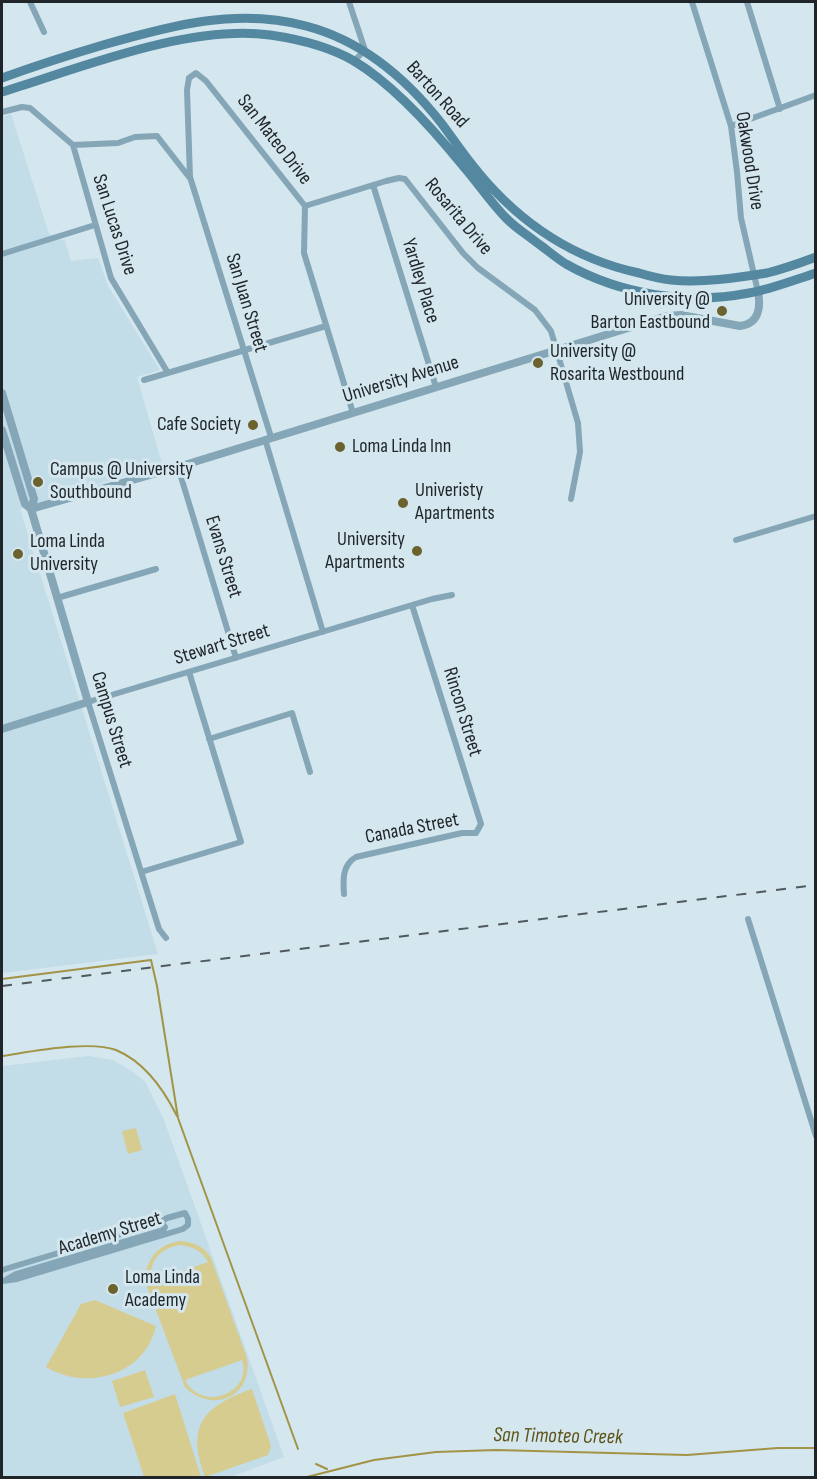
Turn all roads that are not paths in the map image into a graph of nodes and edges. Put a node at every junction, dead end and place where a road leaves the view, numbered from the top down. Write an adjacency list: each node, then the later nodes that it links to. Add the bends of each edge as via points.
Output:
1 (30, 2): 5 (street)
2 (349, 2): 6 (street)
3 (692, 2): 14 (street, Oakwood Drive)
4 (747, 2): 12 (street)
5 (44, 32)
6 (365, 50): 7 (street); 9 (main road, Barton Road, via 306,25 264,18 223,18 139,34); 23 (main road, Barton Road, via 402,80 510,206 532,226 565,246 616,268 669,280)
7 (354, 61): 10 (main road, Barton Road, via 308,43 270,35 231,33 153,46); 24 (main road, Barton Road, via 394,91 508,219 565,263 618,286 672,298)
8 (192, 75): 16 (street, San Juan Street, via 187,90); 18 (street, San Mateo Drive, via 201,75)
9 (2, 78)
10 (2, 92)
11 (816, 95): 12 (street)
12 (780, 109): 14 (street)
13 (2, 112): 15 (street, via 30,108)
14 (731, 126): 23 (street, Oakwood Drive, via 741,218)
15 (73, 145): 16 (street, San Juan Street, via 157,136); 19 (street, San Lucas Drive)
16 (190, 177): 27 (street, San Juan Street)
17 (373, 185): 18 (street, Rosarita Drive); 26 (street, Rosarita Drive, via 405,179 463,253 539,315); 30 (street, Yardley Place)
18 (305, 206): 25 (street, San Mateo Drive, via 304,253)
19 (95, 225): 20 (street); 28 (street, San Lucas Drive, via 117,291)
20 (2, 254)
21 (816, 258): 23 (main road, Barton Road)
22 (816, 273): 24 (main road, Barton Road)
23 (755, 274): 24 (street, Oakwood Drive)
24 (758, 291): 26 (street, University Avenue, via 759,312 747,325 667,316)
25 (327, 326): 27 (street); 32 (street, San Mateo Drive)
26 (556, 349): 30 (street, University Avenue); 36 (street, via 578,423 580,452)
27 (244, 351): 28 (street); 34 (street, San Juan Street)
28 (168, 373): 29 (street)
29 (144, 380)
30 (436, 387): 32 (street, University Avenue)
31 (2, 393): 37 (street, Campus Street, via 34,499)
32 (353, 413): 34 (street, University Avenue)
33 (2, 430): 37 (street, Campus Street, via 25,504)
34 (268, 438): 35 (street, University Avenue); 44 (street, San Juan Street)
35 (178, 467): 37 (street, University Avenue); 45 (street, Evans Street)
36 (571, 499)
37 (31, 509): 42 (street, Campus Street)
38 (816, 516): 39 (street)
39 (736, 540)
40 (156, 569): 42 (street)
41 (452, 595): 43 (street, Stewart Street)
42 (57, 598): 47 (street, Campus Street)
43 (412, 605): 44 (street, Stewart Street); 51 (street, Rincon Street)
44 (323, 632): 45 (street, Stewart Street)
45 (236, 658): 46 (street, Stewart Street)
46 (189, 672): 47 (street, Stewart Street); 49 (street)
47 (88, 702): 48 (street, Stewart Street); 52 (street, Campus Street)
48 (2, 729)
49 (209, 739): 50 (street, via 292,713); 52 (street, via 241,842)
50 (310, 772)
51 (479, 829): 53 (street, Canada Street, via 476,833 356,857 344,870)
52 (141, 872): 55 (street, Campus Street, via 159,929)
53 (344, 894)
54 (748, 919): 56 (street)
55 (166, 938)
56 (816, 1136)
57 (161, 1222): 58 (street, Academy Street); 59 (street, Academy Street, via 165,1227 162,1230); 59 (street, Academy Street, via 185,1214 188,1225)
58 (2, 1270)
59 (3, 1281)

